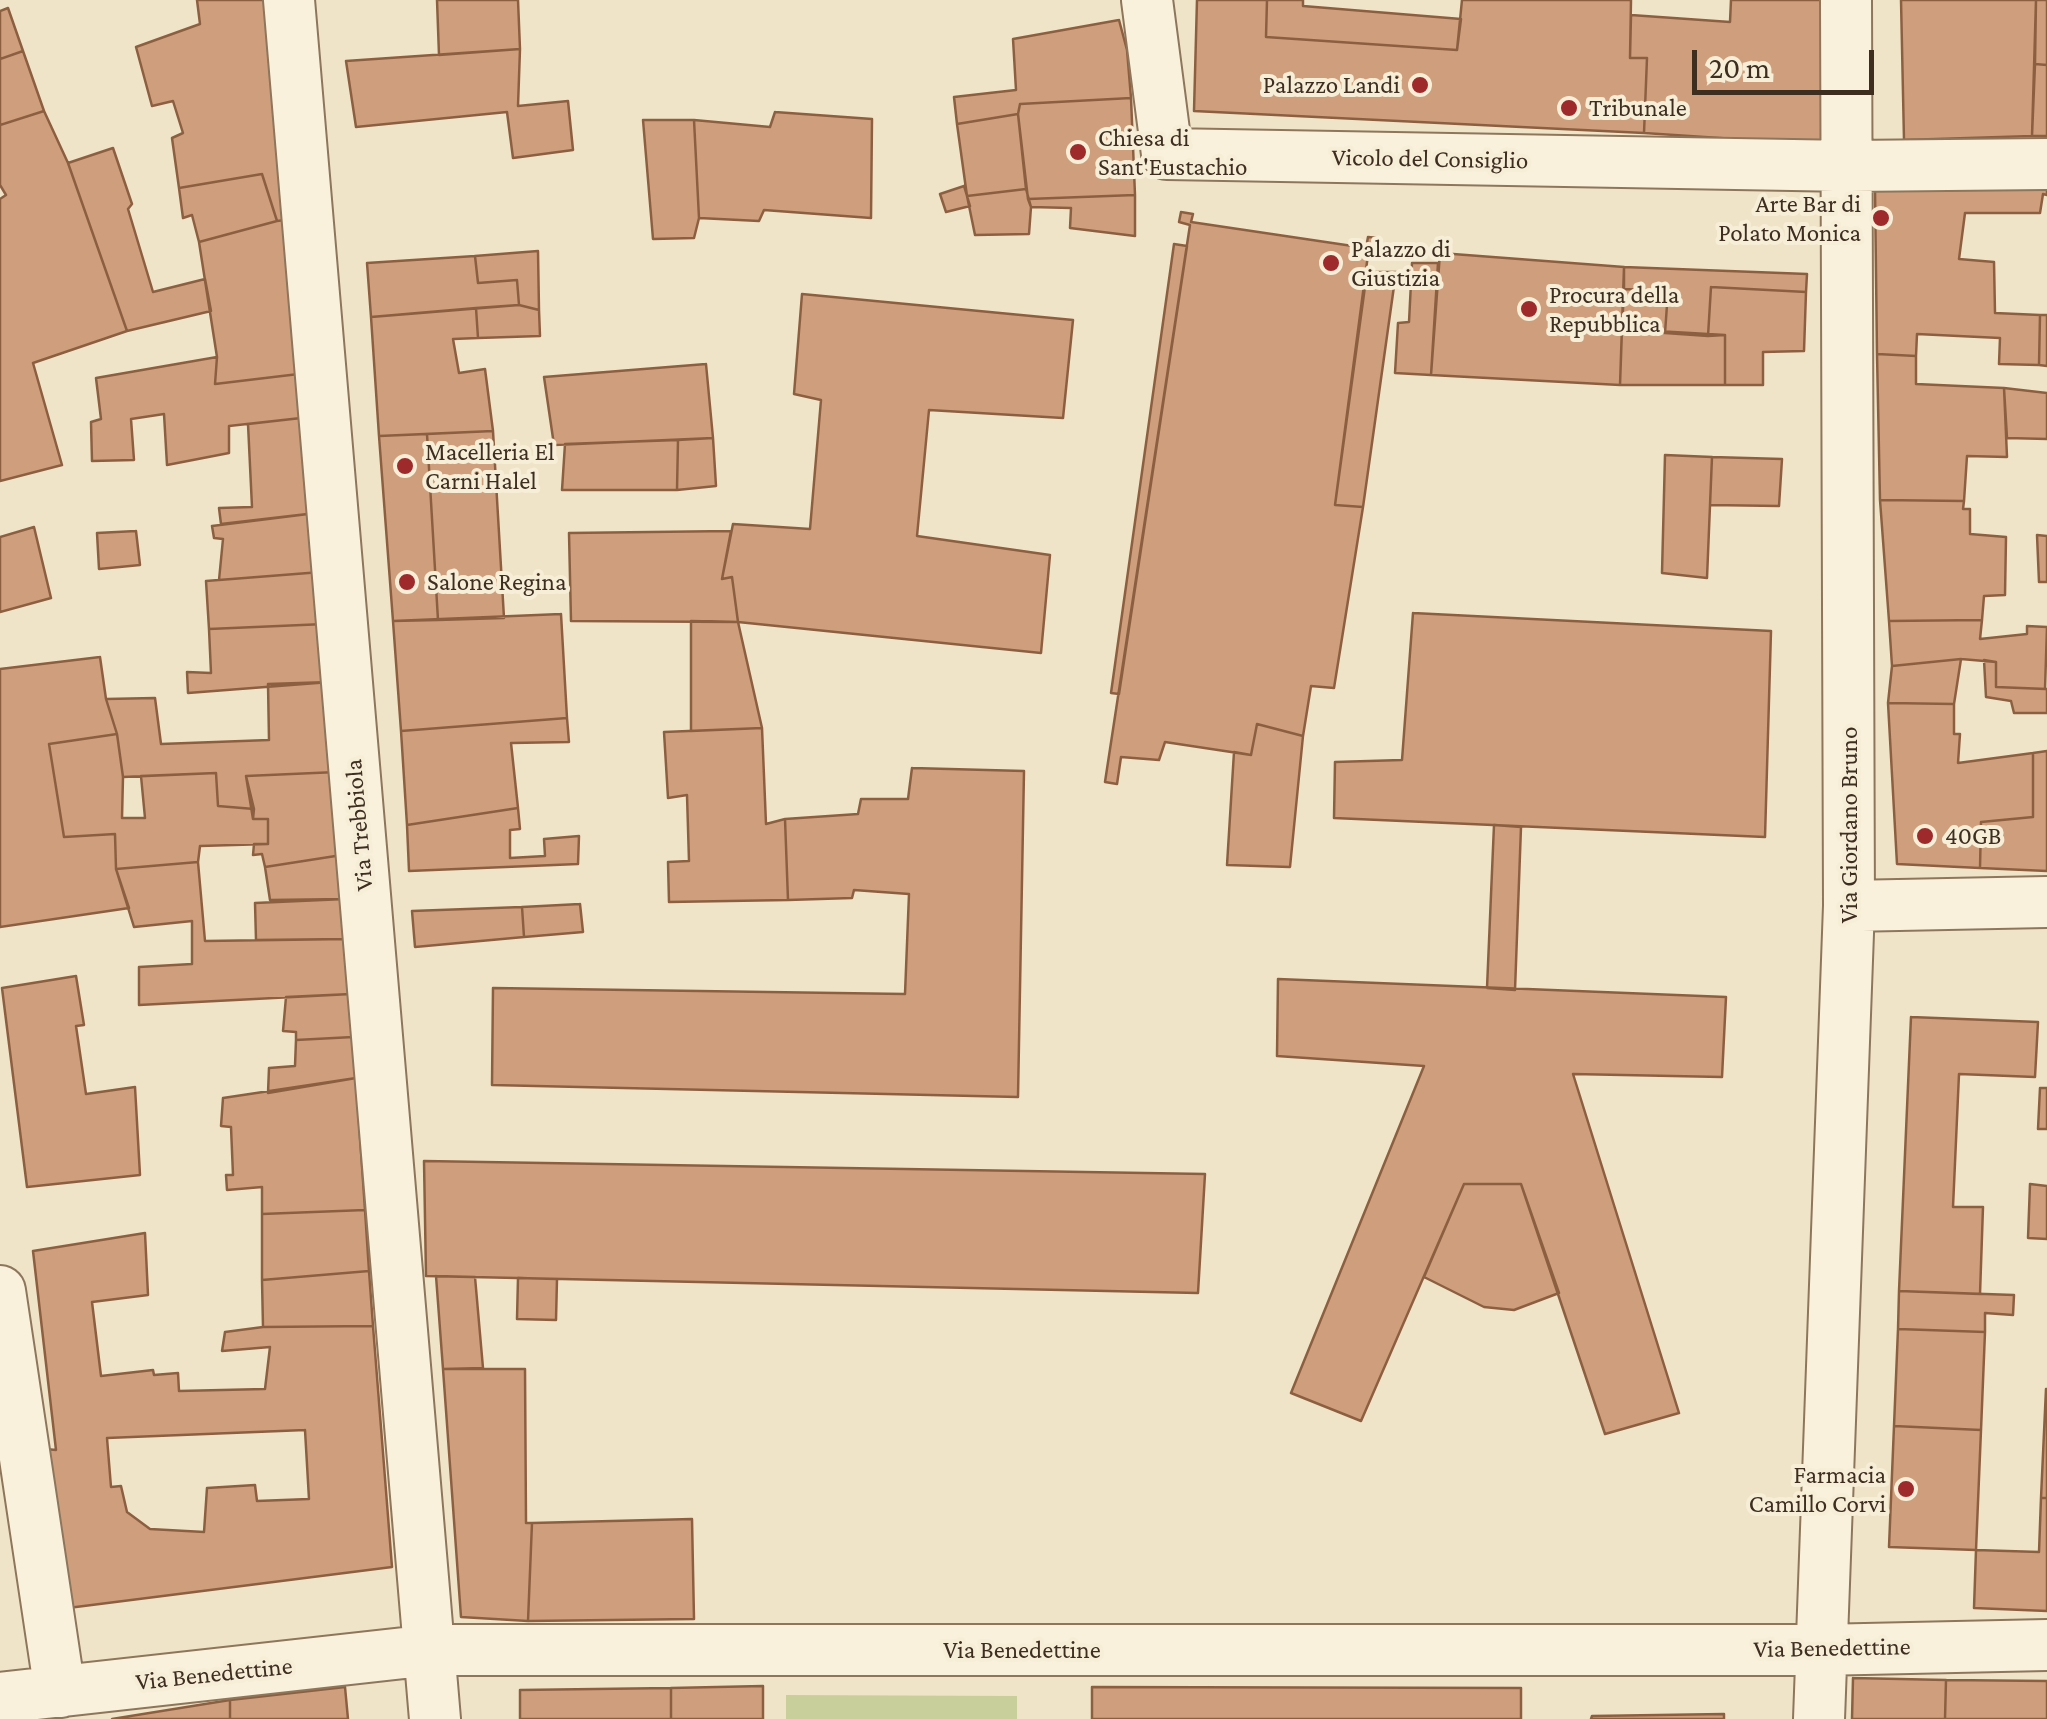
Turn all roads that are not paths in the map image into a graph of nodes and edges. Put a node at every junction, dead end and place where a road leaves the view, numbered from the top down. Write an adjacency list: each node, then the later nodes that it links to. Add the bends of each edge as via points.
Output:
1 (288, 0): 10 (street, Via Trebbiola)
2 (1146, 0): 5 (street, Vicolo del Consiglio, via 1167,154)
3 (1846, 0): 5 (street, Via Giordano Bruno)
4 (2047, 164): 5 (street)
5 (1849, 166): 7 (street, Via Giordano Bruno)
6 (2047, 902): 7 (street)
7 (1849, 906): 11 (street, Via Giordano Bruno)
8 (0, 1291): 12 (street)
9 (2047, 1645): 11 (street, Via Benedettine)
10 (431, 1650): 11 (street, Via Benedettine); 12 (street, Via Benedettine); 14 (street, Via Trebbiola)
11 (1819, 1650): 15 (street, Via Giordano Bruno)
12 (60, 1692): 13 (street, Via Benedettine)
13 (0, 1698)
14 (435, 1719)
15 (1818, 1719)

